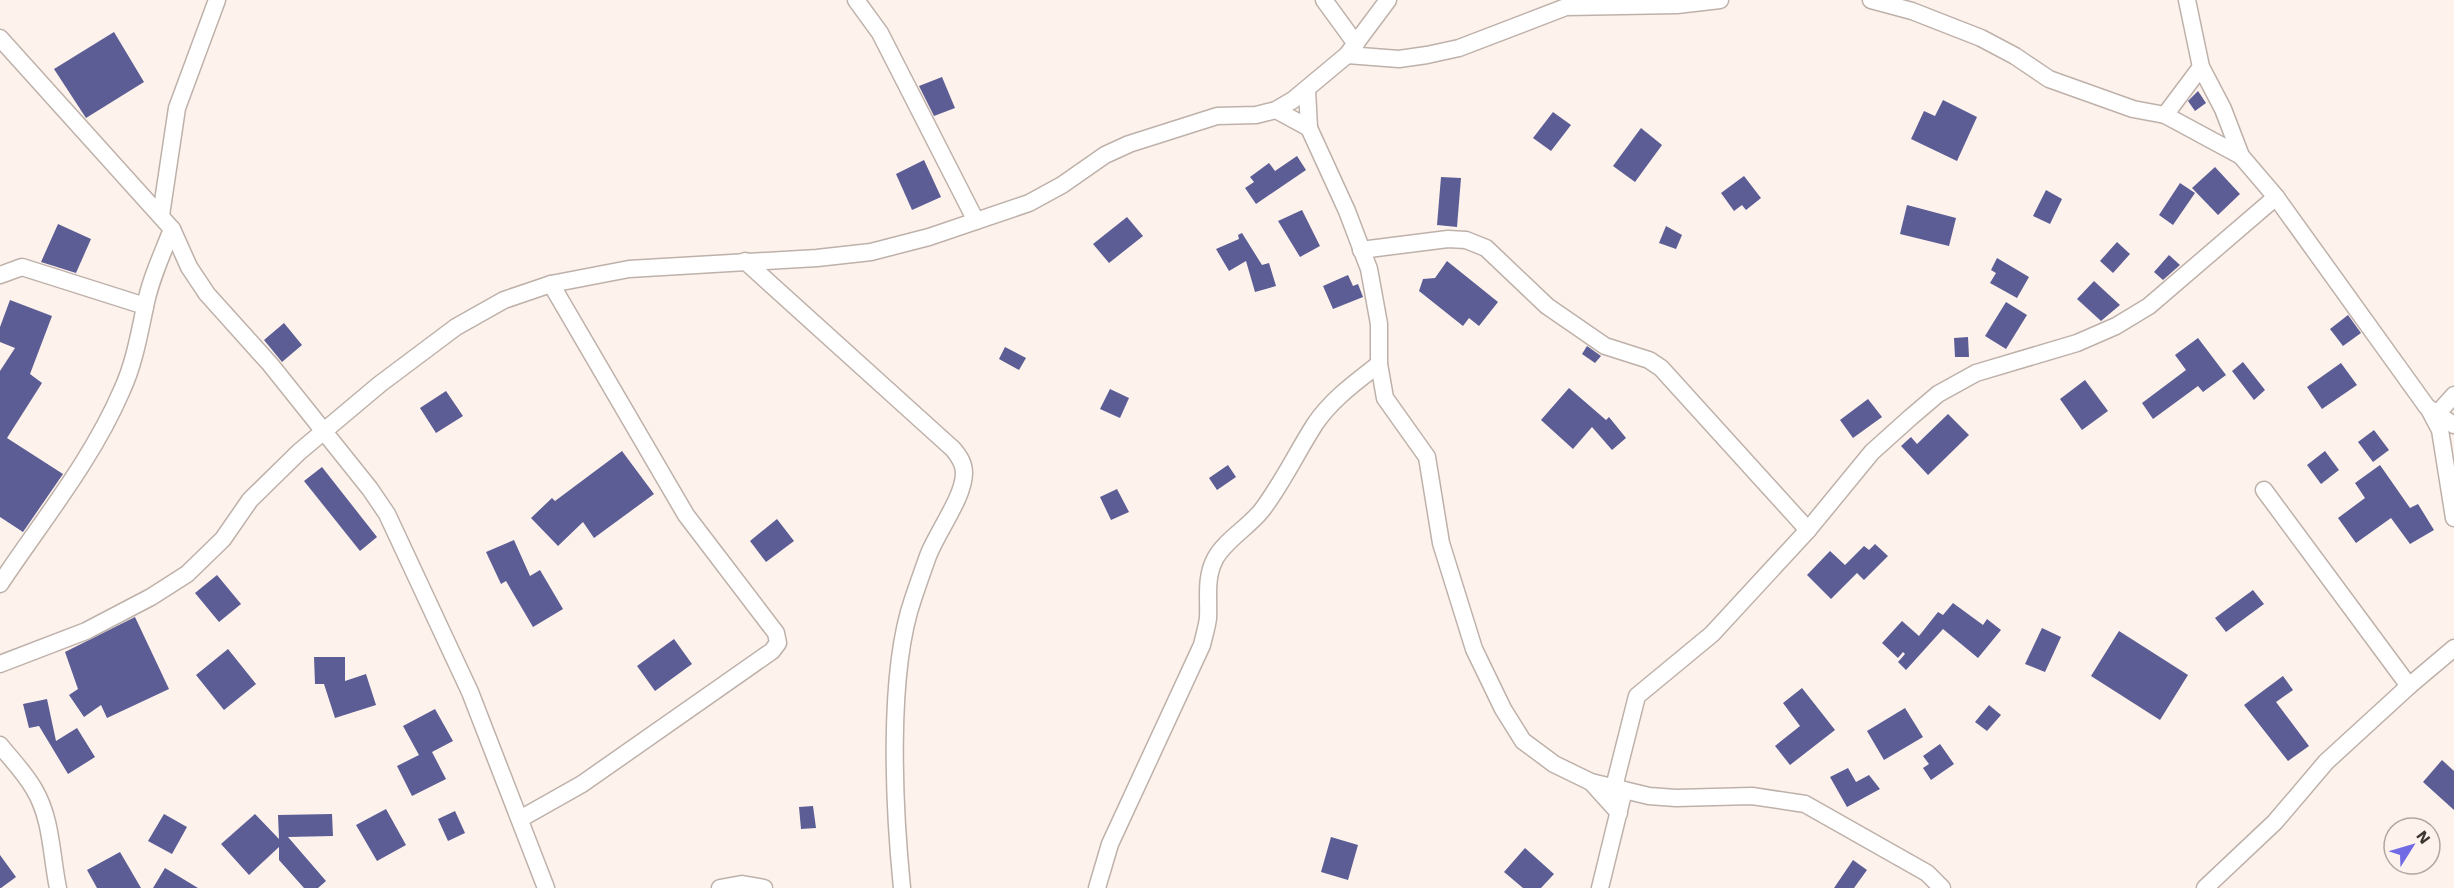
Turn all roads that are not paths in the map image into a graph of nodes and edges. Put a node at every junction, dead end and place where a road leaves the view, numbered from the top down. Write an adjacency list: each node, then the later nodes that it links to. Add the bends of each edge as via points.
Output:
1 (217, 0): 17 (street, via 177,108)
2 (856, 0): 18 (street, via 880,33)
3 (1324, 0): 9 (street)
4 (1388, 0): 9 (street)
5 (1720, 0): 9 (street, via 1634,7 1566,7 1459,48 1399,59)
6 (1871, 0): 13 (street, via 1981,38 2049,79 2133,109)
7 (2187, 0): 10 (street)
8 (0, 38): 17 (street)
9 (1352, 49): 11 (street)
10 (2201, 67): 13 (street); 15 (street)
11 (1307, 90): 12 (street); 14 (street)
12 (1276, 110): 14 (street); 18 (street, via 1217,116 1128,144 1029,203)
13 (2165, 115): 15 (street)
14 (1309, 128): 20 (street)
15 (2241, 156): 16 (street)
16 (2276, 197): 27 (street); 32 (street, via 2141,311 2077,343 1976,374 1938,394 1872,452)
17 (161, 215): 19 (street)
18 (976, 221): 21 (street, via 871,252)
19 (172, 229): 24 (street); 29 (street, via 189,267 207,294 270,363)
20 (1361, 250): 25 (street, via 1369,269 1379,324); 32 (street, via 1448,239 1466,240 1486,248 1547,306 1605,346 1649,360 1661,368)
21 (745, 261): 23 (street, via 629,268); 46 (street, via 953,448 964,471 962,485 928,556 902,640 896,773)
22 (0, 274): 24 (street, via 22,267)
23 (551, 284): 29 (street, via 504,300 456,327); 41 (street, via 686,515 776,633 777,643 772,651 592,777)
24 (145, 306): 33 (street, via 141,335 107,422)
25 (1379, 364): 38 (street, via 1385,398 1426,457 1441,543 1474,649 1503,709 1533,751); 47 (street, via 1329,406 1260,512 1215,558 1206,597 1208,617 1202,645 1110,844)
26 (2454, 395): 27 (street)
27 (2432, 410): 28 (street); 31 (street, via 2440,430)
28 (2454, 425)
29 (322, 432): 35 (street, via 250,500 223,539 187,574 86,631); 41 (street, via 387,514 470,692)
30 (2264, 490): 36 (street)
31 (2454, 518)
32 (1808, 530): 39 (street, via 1712,634 1636,696)
33 (0, 584)
34 (2454, 648): 36 (street)
35 (0, 664)
36 (2409, 686): 50 (street, via 2326,762 2275,822)
37 (0, 745): 42 (street, via 34,789 43,808)
38 (1591, 782): 39 (street); 40 (street)
39 (1614, 787): 40 (street, via 1624,789); 49 (street, via 1667,797 1752,796 1805,804 1927,873)
40 (1619, 813): 48 (street)
41 (520, 819): 43 (street)
42 (58, 888)
43 (546, 888)
44 (720, 888): 45 (street, via 742,884)
45 (764, 888)
46 (902, 888)
47 (1097, 888)
48 (1600, 888)
49 (1942, 888)
50 (2205, 888)

